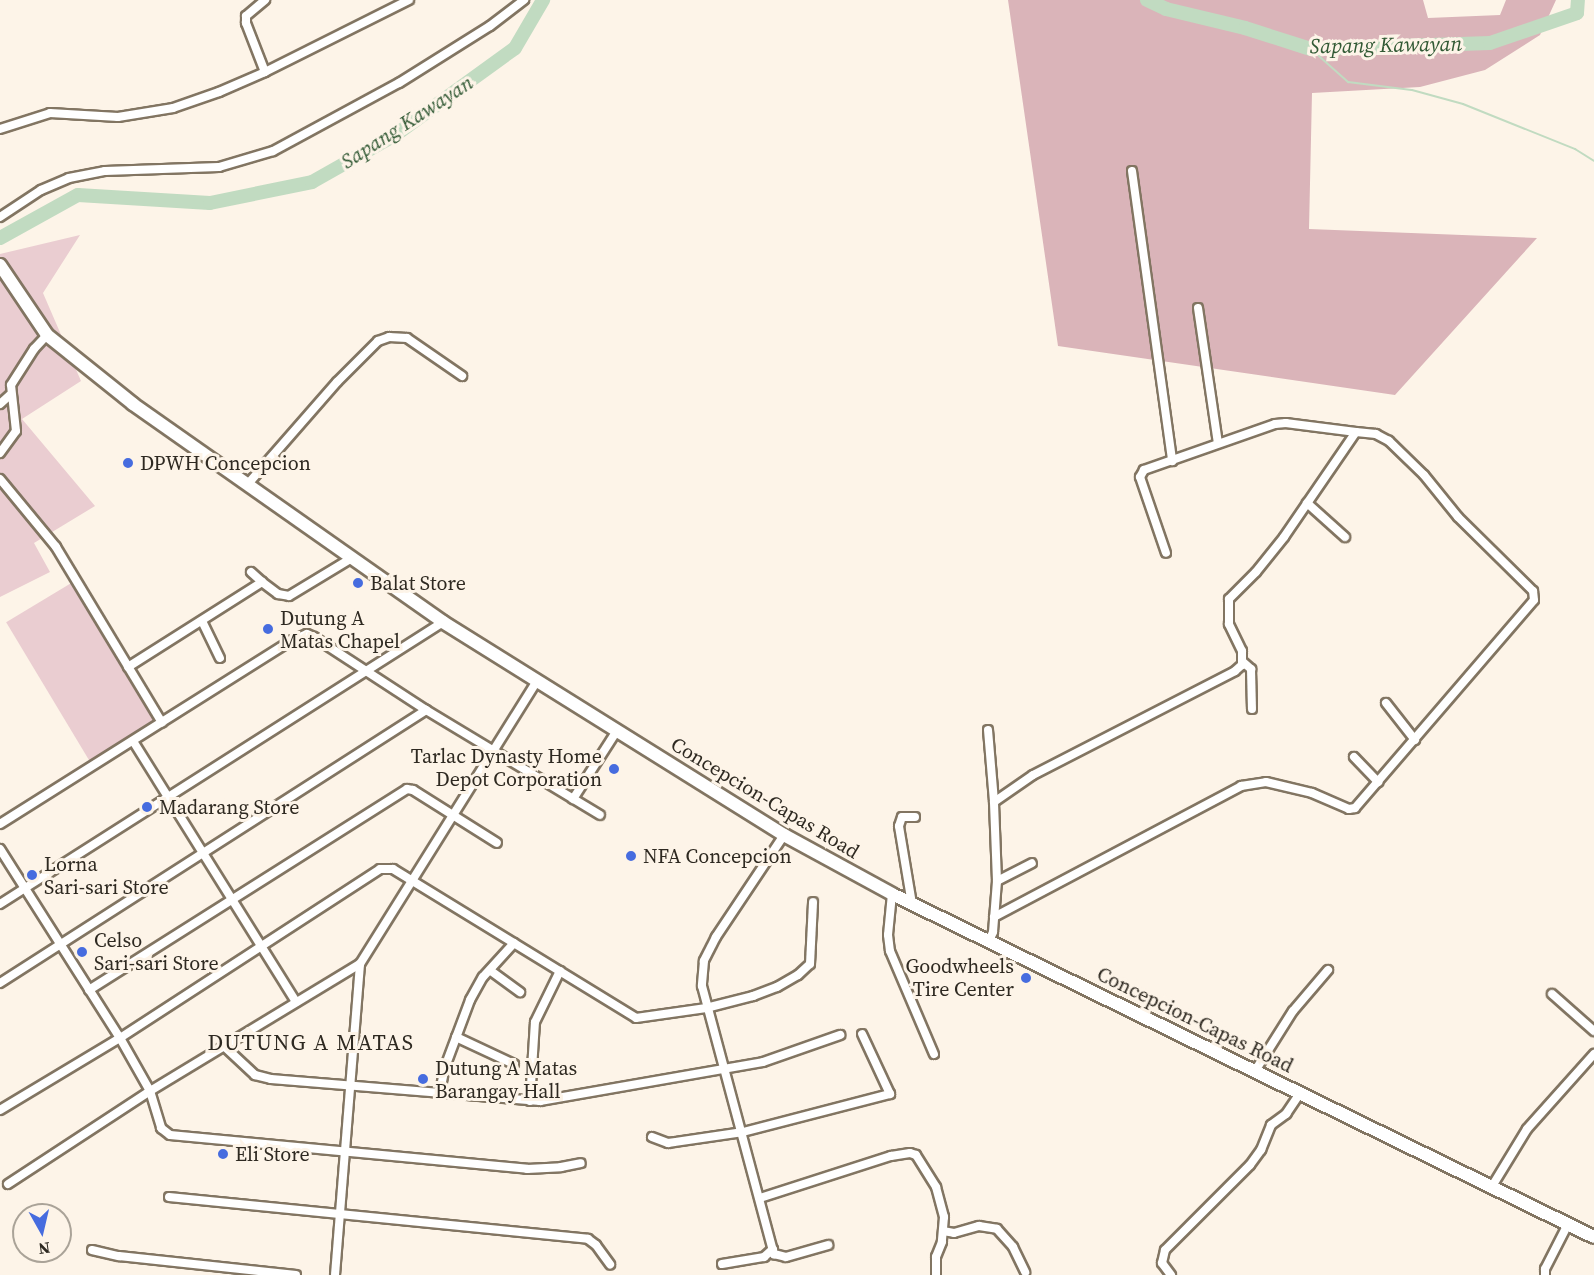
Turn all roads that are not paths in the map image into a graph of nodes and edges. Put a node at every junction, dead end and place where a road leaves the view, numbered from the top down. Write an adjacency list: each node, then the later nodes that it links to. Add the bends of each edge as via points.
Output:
1 (265, 0): 4 (street, via 246,16)
2 (409, 0): 4 (street)
3 (524, 0): 7 (street, via 399,83 273,151 219,167 105,171 69,178 41,190)
4 (265, 72): 5 (street, via 153,113 118,117 50,113)
5 (0, 129)
6 (1132, 171): 17 (street)
7 (0, 217)
8 (0, 265): 10 (main road, Concepcion-Capas Road)
9 (1198, 308): 15 (street)
10 (47, 335): 12 (street, via 14,376); 19 (main road, Concepcion-Capas Road, via 133,404)
11 (462, 376): 19 (street, via 407,338 378,341 337,381)
12 (10, 395): 13 (street); 16 (street, via 16,431)
13 (0, 404)
14 (1356, 432): 15 (street, via 1286,423 1261,427); 20 (street); 39 (street, via 1376,434 1389,441 1535,597)
15 (1218, 443): 17 (street)
16 (0, 453)
17 (1172, 461): 22 (street, via 1144,470 1140,477)
18 (0, 479): 30 (street, via 56,547)
19 (247, 485): 23 (main road, Concepcion-Capas Road)
20 (1307, 503): 21 (street); 29 (street, via 1256,572 1229,599 1229,624)
21 (1345, 537)
22 (1166, 553)
23 (350, 559): 25 (street, via 289,596 278,594); 27 (main road, Concepcion-Capas Road)
24 (251, 572): 25 (street)
25 (262, 582): 26 (street)
26 (202, 621): 28 (street); 30 (street)
27 (443, 622): 31 (street); 32 (main road, Concepcion-Capas Road)
28 (220, 658)
29 (1243, 662): 34 (street, via 1251,669); 46 (street, via 1236,671 1033,776)
30 (128, 667): 36 (street)
31 (367, 669): 35 (street); 36 (street, via 307,634); 44 (street)
32 (536, 682): 38 (main road, Concepcion-Capas Road); 41 (street)
33 (1386, 703): 39 (street)
34 (1252, 709)
35 (426, 710): 41 (street); 54 (street)
36 (162, 723): 40 (street)
37 (988, 730): 46 (street)
38 (616, 732): 45 (street); 51 (main road, Concepcion-Capas Road)
39 (1414, 740): 43 (street)
40 (133, 741): 44 (street); 50 (street)
41 (494, 751): 45 (street); 47 (street)
42 (1354, 757): 43 (street)
43 (1378, 782): 64 (street, via 1360,804 1349,809 1312,793 1266,782 1241,786)
44 (168, 797): 54 (street); 58 (street)
45 (573, 799): 48 (street)
46 (994, 801): 56 (street)
47 (452, 815): 52 (street); 57 (street); 60 (street, via 407,789)
48 (600, 815)
49 (915, 817): 63 (street, via 902,817 899,826)
50 (0, 824)
51 (784, 835): 59 (main road, Concepcion-Capas Road); 78 (street, via 732,911 704,961 702,986)
52 (497, 843)
53 (0, 849): 58 (street)
54 (203, 852): 60 (street); 67 (street)
55 (1032, 863): 56 (street)
56 (998, 881): 64 (street)
57 (414, 882): 66 (street); 68 (street, via 393,869 380,869); 69 (street)
58 (24, 889): 62 (street); 67 (street)
59 (891, 894): 63 (main road, Concepcion-Capas Road); 85 (street, via 890,951)
60 (233, 898): 68 (street); 74 (street)
61 (813, 902): 78 (street, via 811,959 806,969 777,987)
62 (0, 904)
63 (912, 904): 65 (main road, Concepcion-Capas Road)
64 (994, 917): 65 (street)
65 (989, 942): 89 (main road, Concepcion-Capas Road)
66 (514, 943): 70 (street); 72 (street)
67 (63, 944): 73 (street); 74 (street)
68 (261, 945): 77 (street); 83 (street)
69 (360, 964): 77 (street); 90 (street)
70 (491, 970): 75 (street); 82 (street, via 477,986)
71 (1328, 970): 89 (street, via 1293,1011)
72 (560, 971): 78 (street, via 636,1018); 94 (street, via 534,1026)
73 (0, 983)
74 (89, 990): 83 (street)
75 (520, 992)
76 (1552, 994): 79 (street)
77 (296, 1002): 84 (street)
78 (706, 1008): 88 (street)
79 (1594, 1031)
80 (862, 1034): 96 (street, via 890,1094)
81 (840, 1035): 88 (street, via 763,1062)
82 (456, 1037): 87 (street); 92 (street)
83 (120, 1038): 91 (street); 95 (street)
84 (225, 1047): 90 (street, via 255,1075); 91 (street)
85 (934, 1054)
86 (1594, 1054): 101 (street, via 1527,1129)
87 (514, 1064)
88 (723, 1067): 94 (street); 96 (street)
89 (1255, 1071): 93 (main road, Concepcion-Capas Road)
90 (352, 1086): 92 (street); 98 (street)
91 (150, 1091): 98 (street, via 161,1128 170,1135); 100 (street)
92 (440, 1092): 94 (street)
93 (1300, 1093): 101 (main road, Concepcion-Capas Road); 117 (street, via 1286,1114 1271,1125 1250,1166 1165,1250 1162,1263)
94 (531, 1101)
95 (0, 1110)
96 (743, 1132): 97 (street, via 668,1143); 103 (street)
97 (652, 1137)
98 (346, 1151): 99 (street, via 526,1169); 104 (street)
99 (581, 1163)
100 (8, 1184)
101 (1491, 1188): 105 (main road, Concepcion-Capas Road)
102 (169, 1197): 104 (street)
103 (760, 1197): 106 (street, via 910,1153 922,1162 936,1187 944,1217); 110 (street)
104 (341, 1217): 111 (street, via 588,1239); 115 (street)
105 (1568, 1224): 107 (main road, Concepcion-Capas Road); 118 (street)
106 (943, 1231): 113 (street, via 954,1233 979,1226 997,1229 1013,1247); 116 (street)
107 (1594, 1237)
108 (828, 1245): 110 (street, via 781,1257)
109 (92, 1250): 114 (street)
110 (773, 1250): 112 (street, via 764,1257)
111 (610, 1264)
112 (722, 1264)
113 (1025, 1272)
114 (296, 1275)
115 (334, 1275)
116 (936, 1275)
117 (1171, 1275)
118 (1545, 1275)

